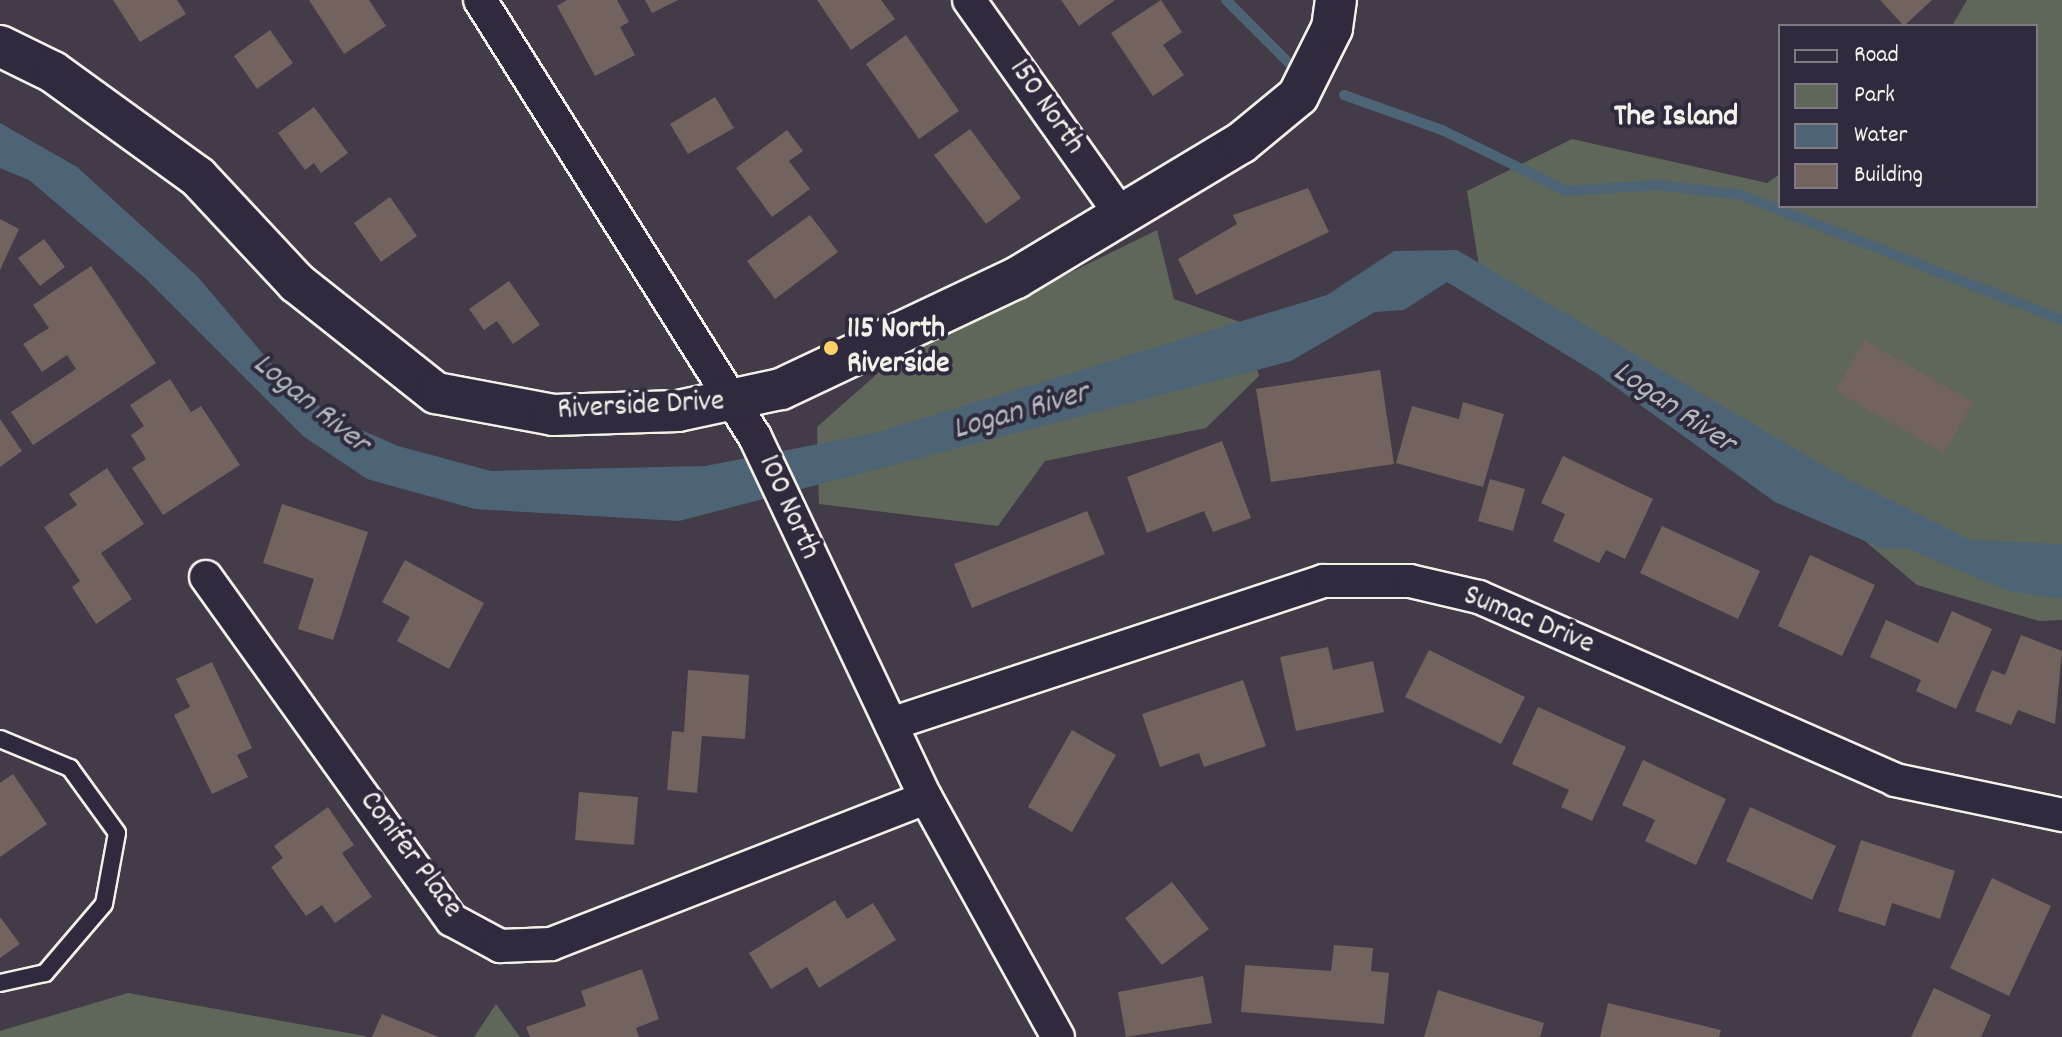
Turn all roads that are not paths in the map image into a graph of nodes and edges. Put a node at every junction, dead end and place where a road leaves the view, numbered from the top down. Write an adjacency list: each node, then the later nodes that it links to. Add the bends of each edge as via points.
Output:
1 (480, 0): 6 (street, 100 North)
2 (969, 0): 5 (street, 150 North)
3 (1334, 14): 5 (street, Riverside Drive, via 1298,96 1241,143)
4 (0, 46): 6 (street, Riverside Drive, via 53,72 198,177 297,283 436,393 553,415)
5 (1121, 215): 6 (street, Riverside Drive, via 1016,278)
6 (736, 404): 8 (street, 100 North)
7 (206, 577): 10 (street, Conifer Place, via 452,920 500,946 551,944)
8 (891, 724): 10 (street, 100 North); 11 (street, Sumac Drive, via 1323,581 1410,581 1479,597 1895,780)
9 (0, 739): 12 (lane, via 70,768 117,833 104,904 45,973)
10 (926, 798): 13 (street, 100 North)
11 (2062, 815)
12 (0, 983)
13 (1058, 1037)

